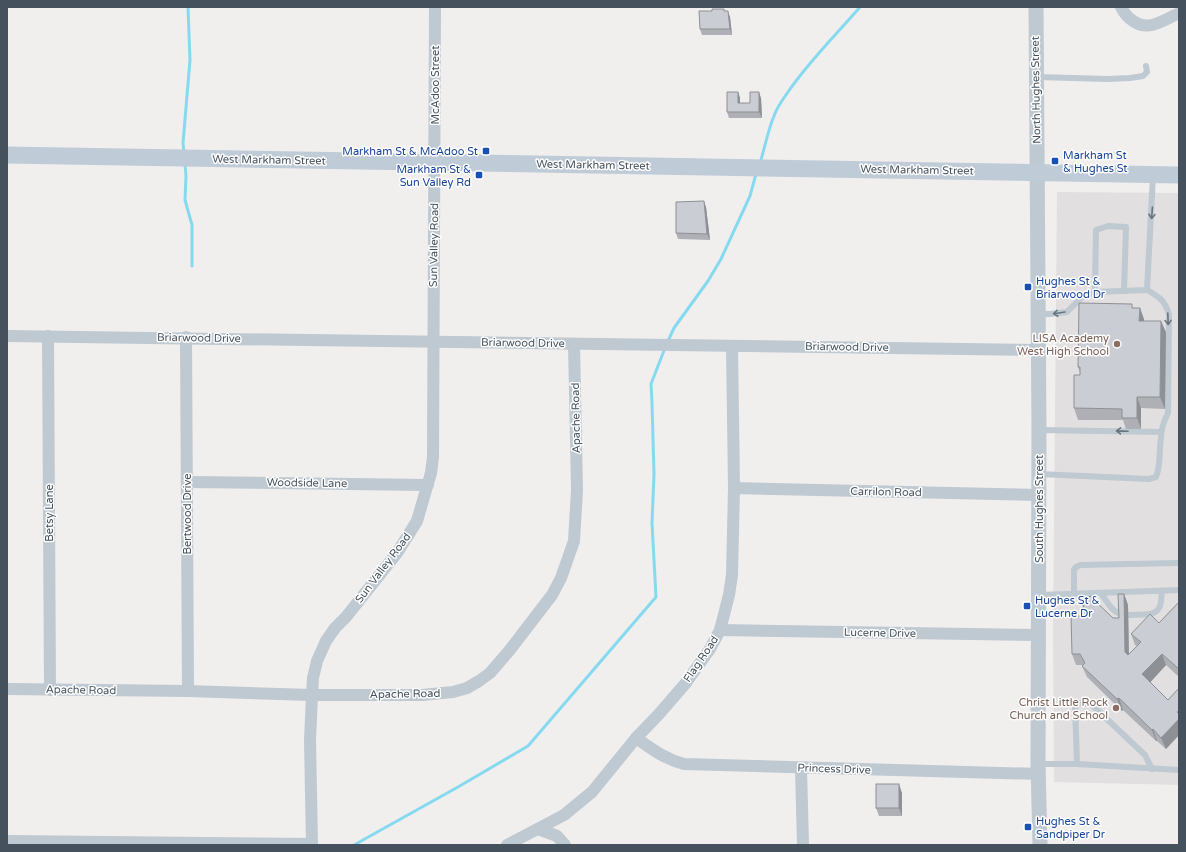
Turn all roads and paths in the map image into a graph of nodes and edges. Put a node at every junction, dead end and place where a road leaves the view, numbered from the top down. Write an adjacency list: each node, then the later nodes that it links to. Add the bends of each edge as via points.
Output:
1 (435, 7): 8 (street, McAdoo Street)
2 (1036, 7): 6 (street, North Hughes Street)
3 (1121, 7): 4 (street, via 1130,19 1146,26)
4 (1179, 13)
5 (1146, 66): 6 (lane, via 1147,72 1143,76 1130,78)
6 (1036, 77): 9 (street, North Hughes Street)
7 (7, 155): 8 (main road, West Markham Street)
8 (435, 162): 9 (main road, West Markham Street); 19 (street, Sun Valley Road)
9 (1037, 173): 10 (main road, West Markham Street); 15 (street, South Hughes Street)
10 (1153, 174): 11 (main road, West Markham Street); 12 (lane, one-way to 12)
11 (1179, 175)
12 (1147, 290): 13 (lane); 24 (lane, one-way to 24, via 1160,298 1167,306 1169,315 1168,413)
13 (1124, 291): 14 (lane); 14 (lane, via 1126,227 1108,226 1096,230)
14 (1095, 292): 15 (lane, one-way to 15, via 1081,298 1067,312)
15 (1038, 314): 22 (street, South Hughes Street)
16 (7, 336): 17 (street, Briarwood Drive)
17 (48, 336): 18 (street, Briarwood Drive); 39 (street, Betsy Lane)
18 (186, 337): 19 (street, Briarwood Drive); 26 (street, Bertwood Drive)
19 (433, 342): 20 (street, Briarwood Drive); 27 (street, Sun Valley Road, via 433,457)
20 (574, 344): 21 (street, Briarwood Drive); 41 (street, Apache Road, via 577,490 574,541 561,578 541,610 490,672 466,688 422,695)
21 (732, 346): 22 (street, Briarwood Drive); 28 (street, Flag Road)
22 (1038, 350): 23 (street, South Hughes Street)
23 (1039, 430): 24 (lane, one-way to 23); 25 (street, South Hughes Street)
24 (1161, 432): 25 (lane, via 1156,477)
25 (1039, 474): 29 (street, South Hughes Street)
26 (187, 482): 27 (street, Woodside Lane); 40 (street, Bertwood Drive)
27 (428, 485): 41 (street, Sun Valley Road, via 417,521 400,547 326,641 317,661)
28 (734, 488): 29 (street, Carrilon Road); 36 (street, Flag Road, via 732,575)
29 (1039, 495): 35 (street, South Hughes Street)
30 (1179, 563): 34 (lane, via 1076,567)
31 (1179, 590): 32 (lane)
32 (1162, 591): 33 (lane); 33 (lane, via 1157,611 1152,614 1126,615 1117,613)
33 (1101, 593): 34 (lane)
34 (1074, 594): 35 (lane)
35 (1039, 595): 37 (street, South Hughes Street)
36 (720, 630): 37 (street, Lucerne Drive); 42 (street, Flag Road, via 685,684)
37 (1039, 635): 45 (street, South Hughes Street)
38 (7, 689): 39 (street, Apache Road)
39 (50, 690): 40 (street, Apache Road)
40 (188, 692): 41 (street, Apache Road)
41 (312, 695): 51 (street, Sun Valley Road)
42 (636, 738): 44 (street, Princess Drive, via 662,756 684,764); 48 (street, Flag Road, via 592,792 564,815)
43 (1077, 764): 45 (lane); 46 (lane); 46 (lane, via 1075,703 1091,704 1145,755)
44 (801, 768): 45 (street, Princess Drive); 54 (street)
45 (1038, 769): 55 (street, South Hughes Street)
46 (1152, 769): 47 (lane)
47 (1179, 770)
48 (538, 829): 52 (street, Flag Road); 53 (street, via 557,836)
49 (7, 841): 50 (street)
50 (123, 844): 51 (street)
51 (312, 844)
52 (507, 845)
53 (565, 845)
54 (803, 845)
55 (1040, 845)

